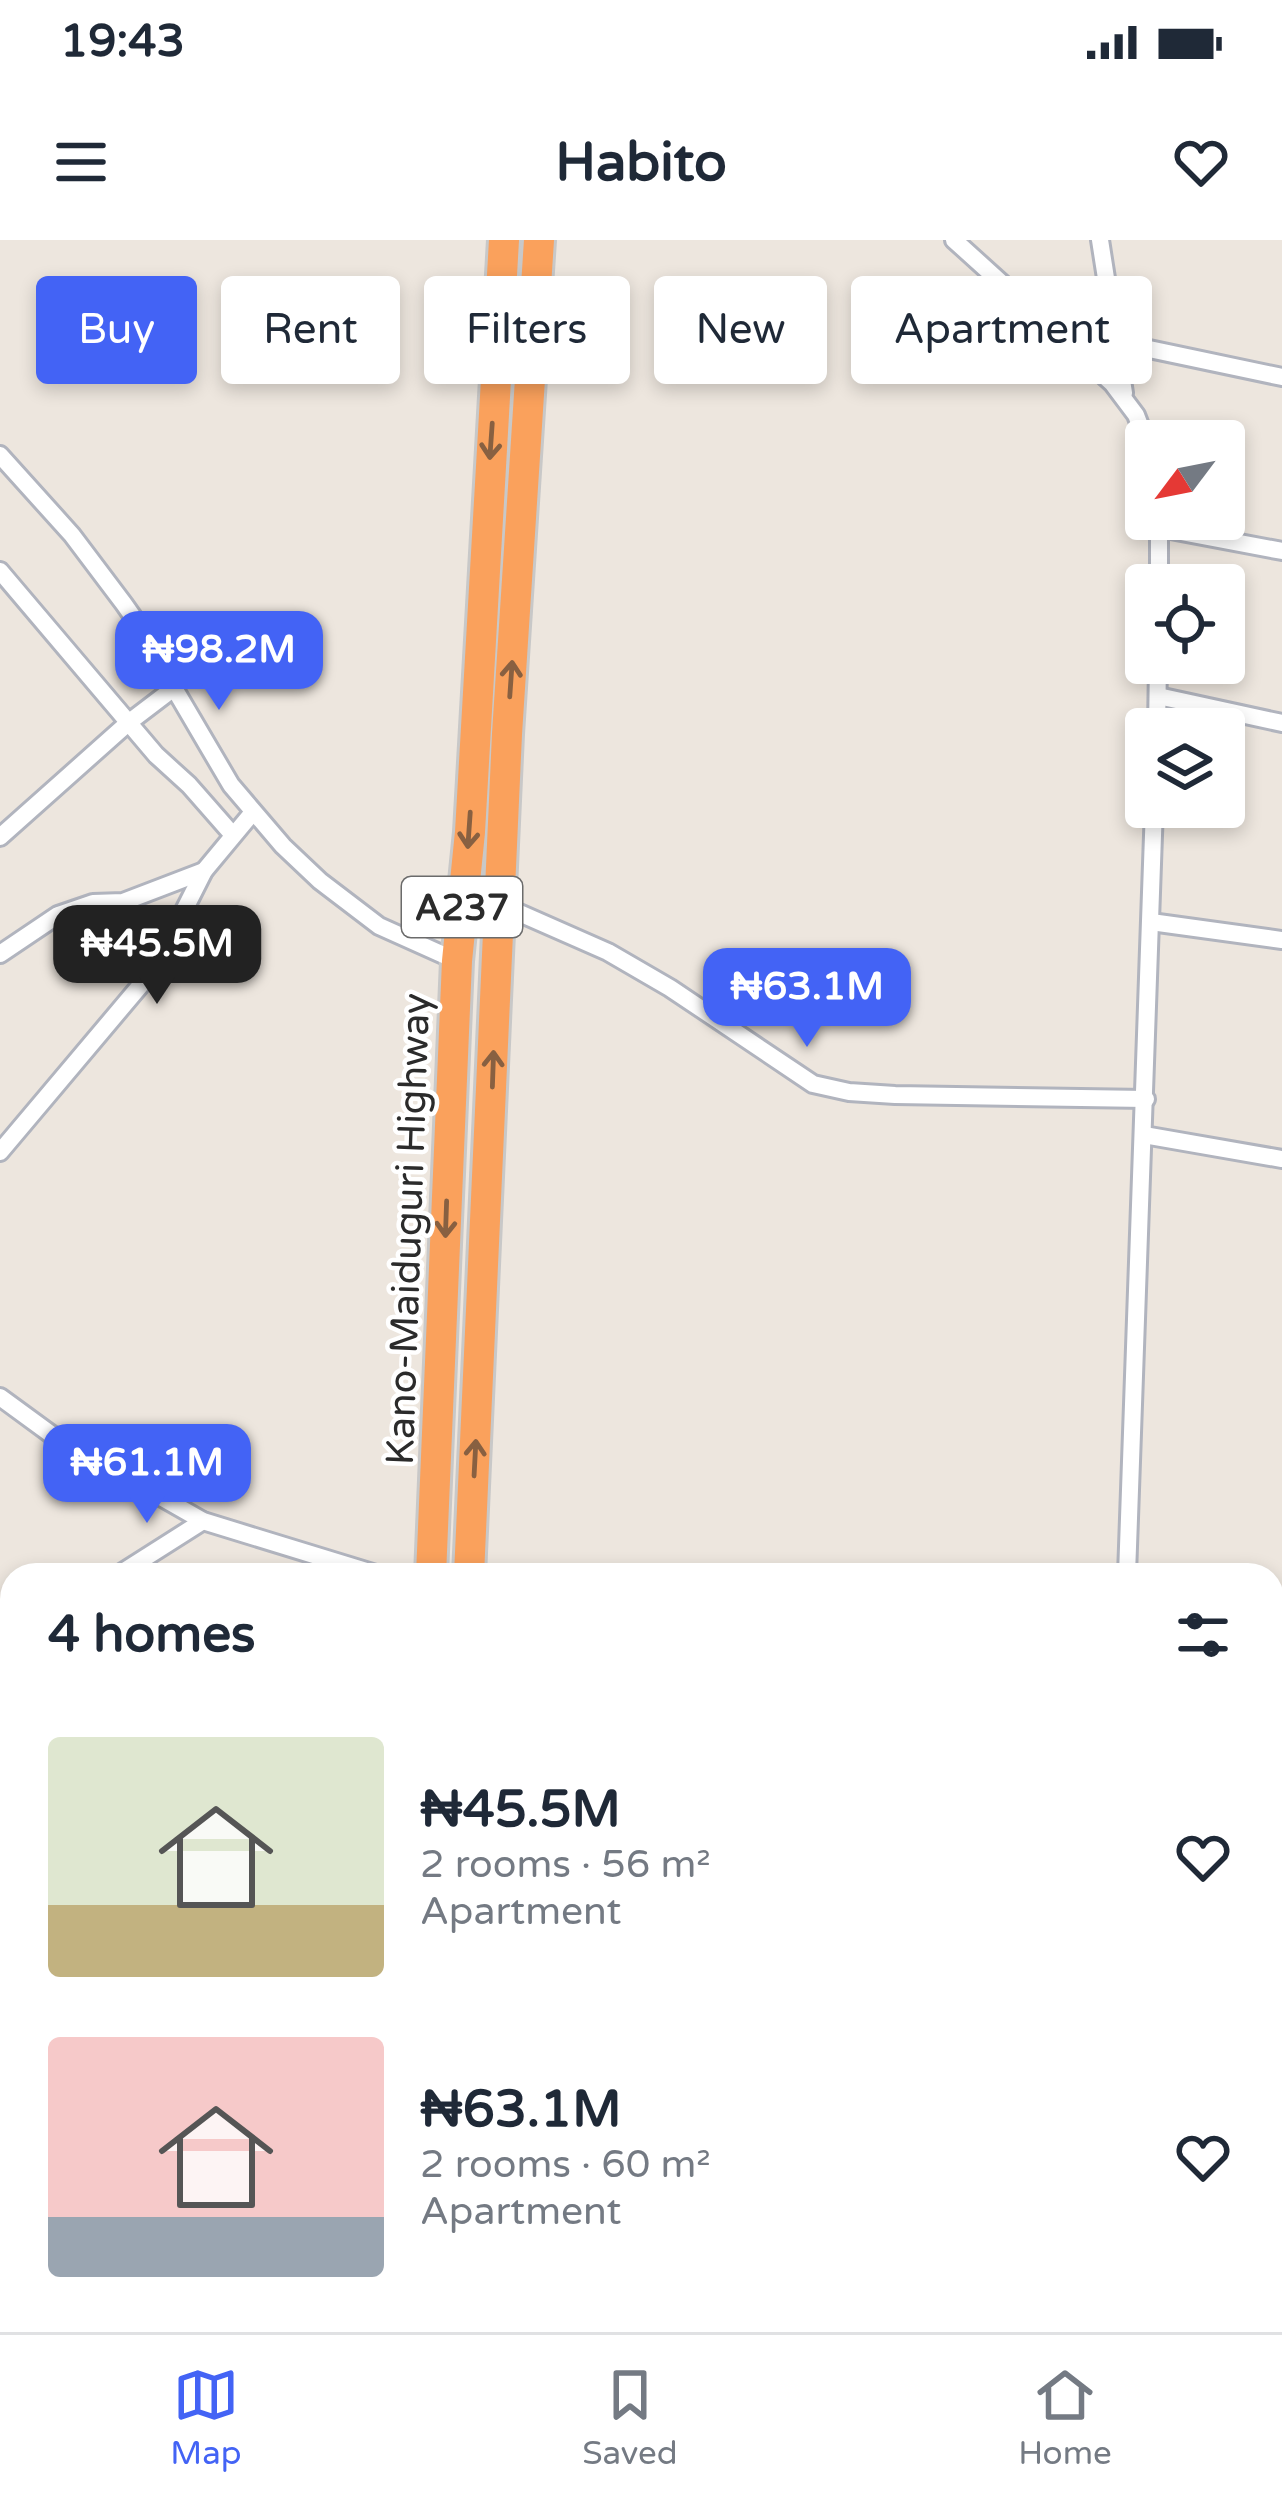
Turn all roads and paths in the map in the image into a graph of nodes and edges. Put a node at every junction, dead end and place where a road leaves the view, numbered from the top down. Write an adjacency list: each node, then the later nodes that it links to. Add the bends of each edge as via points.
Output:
1 (505, 240): 30 (highway, Kano-Maiduguri Highway / A237, one-way to 30)
2 (539, 240): 26 (highway, Kano-Maiduguri Highway / A237, one-way to 2)
3 (953, 240): 9 (street)
4 (1100, 240): 5 (street)
5 (1106, 276)
6 (1152, 350): 7 (street)
7 (1282, 377)
8 (1123, 384): 9 (street)
9 (1125, 400): 10 (street)
10 (1135, 420)
11 (0, 455): 16 (street, via 124,604)
12 (1232, 540): 13 (street)
13 (1282, 551)
14 (0, 571): 19 (street)
15 (1158, 684): 17 (street)
16 (174, 688): 19 (street); 21 (street)
17 (1158, 696): 18 (street); 20 (street)
18 (1157, 708)
19 (128, 723): 23 (street); 24 (street)
20 (1282, 723)
21 (253, 812): 23 (street); 30 (street, via 320,881 379,926)
22 (1153, 828): 27 (street)
23 (232, 834): 25 (street)
24 (0, 837)
25 (204, 871): 29 (street, via 123,902 58,915); 33 (street, via 155,968)
26 (499, 904): 31 (street, via 649,976 813,1084 895,1095); 40 (highway, Kano-Maiduguri Highway / A237, one-way to 26)
27 (1151, 922): 28 (street); 31 (street)
28 (1282, 940)
29 (0, 954)
30 (457, 961): 39 (highway, Kano-Maiduguri Highway / A237, one-way to 39)
31 (1146, 1100): 32 (street)
32 (1144, 1135): 34 (street); 41 (street)
33 (0, 1152)
34 (1282, 1159)
35 (0, 1397): 36 (street)
36 (203, 1521): 37 (street); 38 (street)
37 (137, 1563)
38 (340, 1563)
39 (432, 1563)
40 (470, 1563)
41 (1126, 1563)

